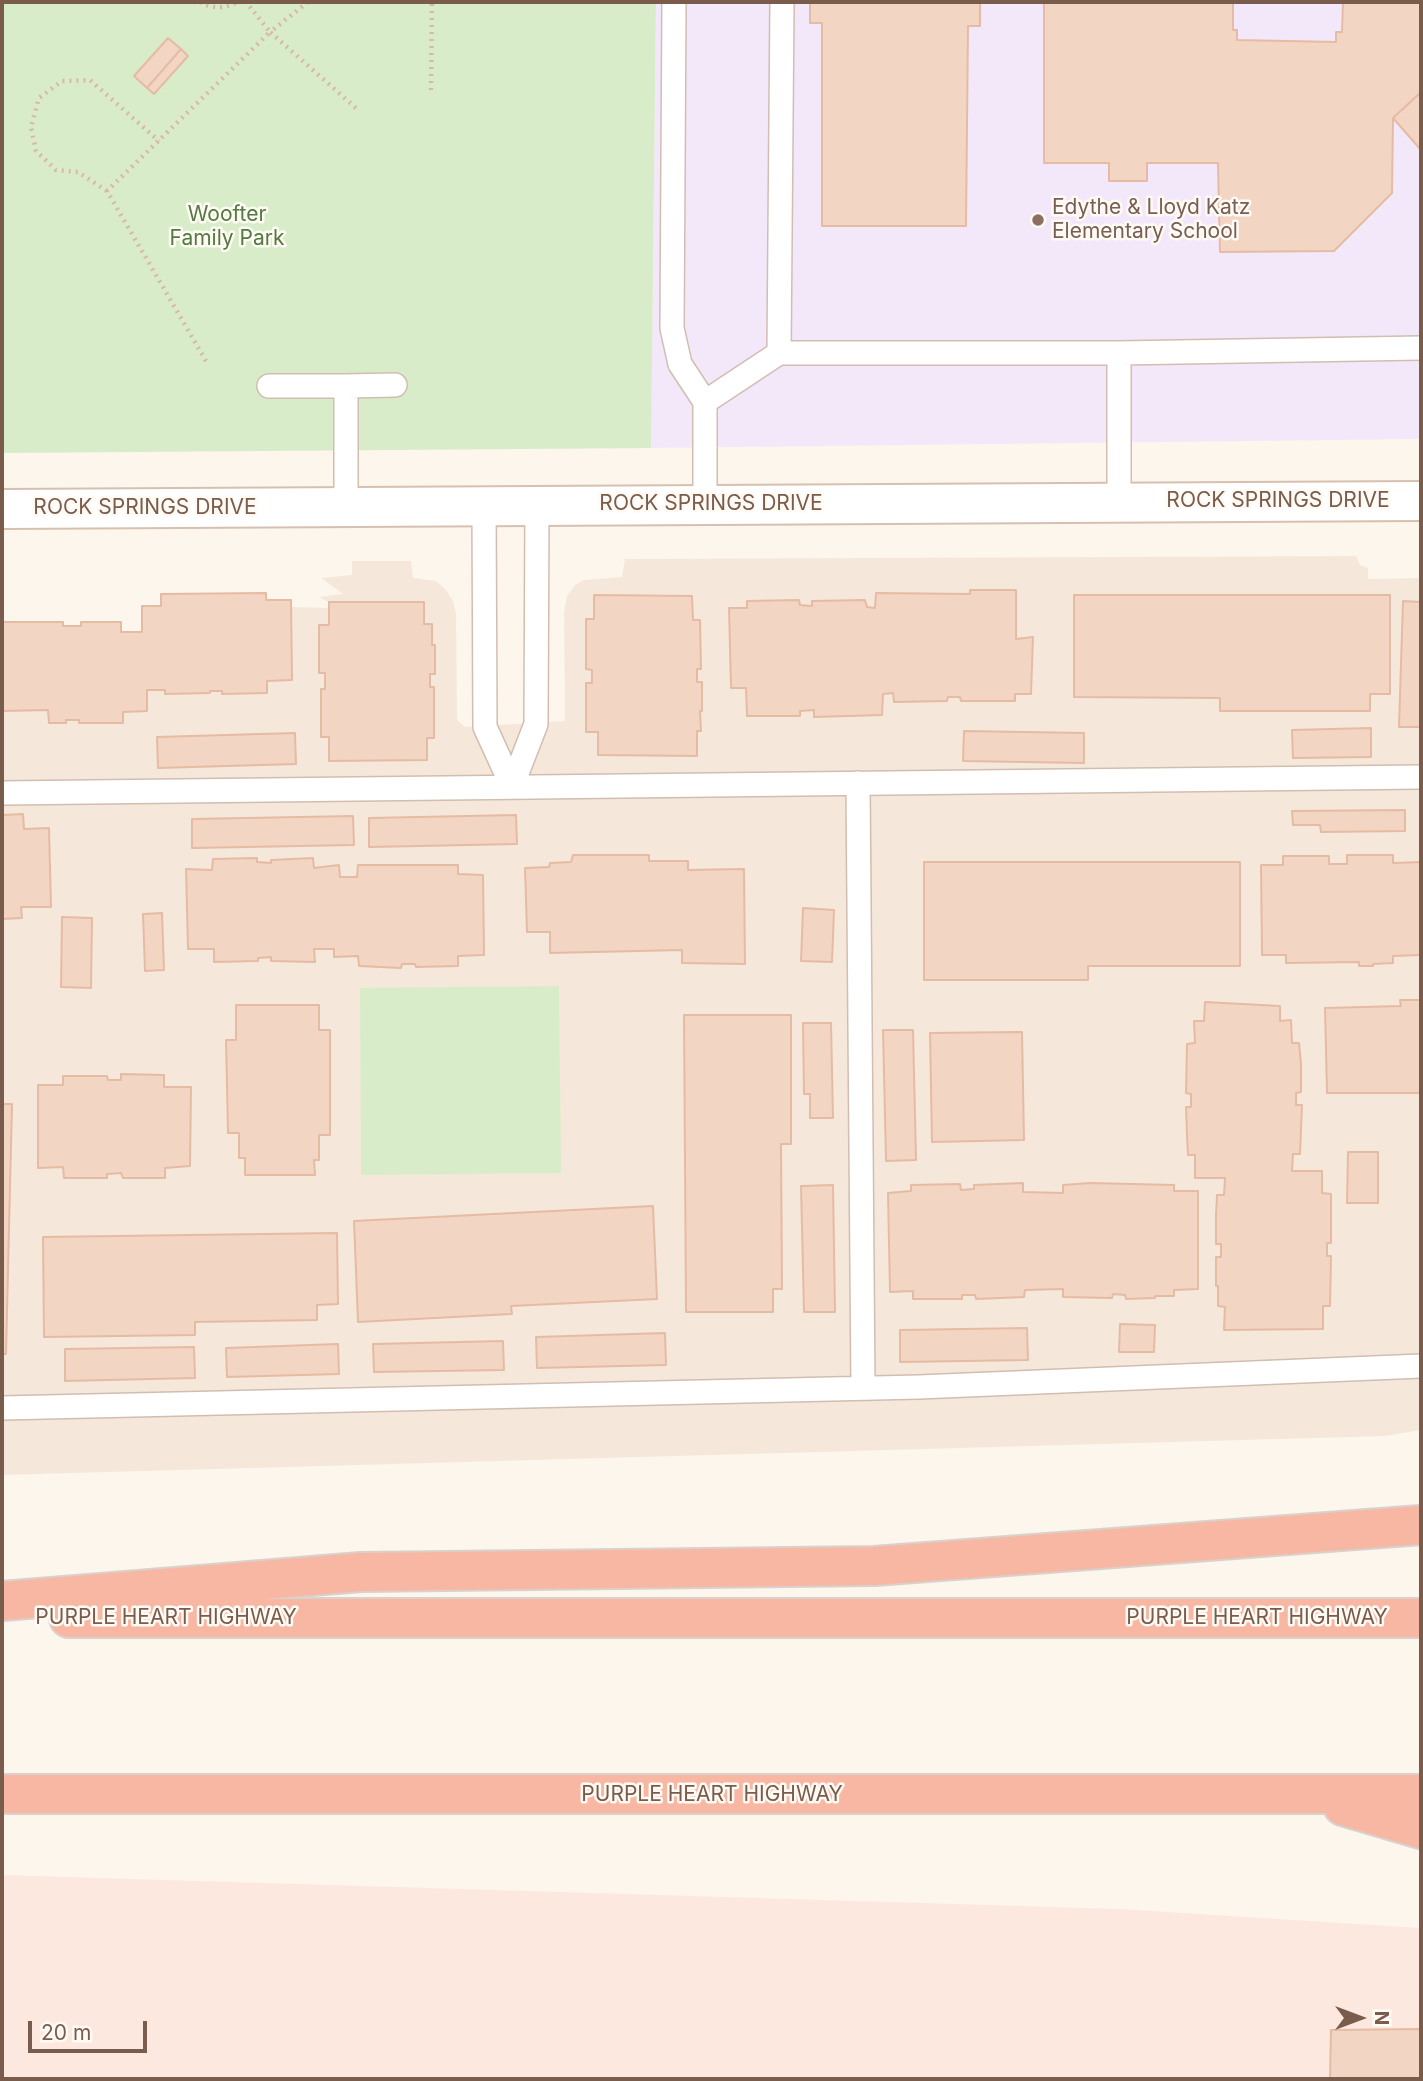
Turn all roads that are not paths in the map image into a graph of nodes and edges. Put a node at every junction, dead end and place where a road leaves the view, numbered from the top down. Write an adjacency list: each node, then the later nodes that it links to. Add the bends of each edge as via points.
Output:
1 (674, 2): 9 (lane, via 672,328 680,364)
2 (782, 2): 4 (lane)
3 (1421, 348): 5 (lane)
4 (779, 353): 5 (lane); 9 (lane)
5 (1119, 353): 11 (lane)
6 (395, 385): 8 (lane)
7 (269, 386): 8 (lane)
8 (346, 386): 15 (lane)
9 (705, 402): 12 (lane)
10 (1421, 500): 11 (street, ROCK SPRINGS DRIVE)
11 (1119, 502): 12 (street, ROCK SPRINGS DRIVE)
12 (705, 504): 13 (street, ROCK SPRINGS DRIVE)
13 (537, 505): 14 (street, ROCK SPRINGS DRIVE); 19 (lane, via 536,724)
14 (484, 506): 15 (street, ROCK SPRINGS DRIVE); 19 (lane, via 485,727)
15 (346, 508): 16 (street, ROCK SPRINGS DRIVE)
16 (2, 509)
17 (1421, 777): 18 (lane)
18 (858, 783): 19 (lane); 22 (lane)
19 (512, 786): 20 (lane)
20 (2, 793)
21 (1421, 1366): 22 (lane)
22 (863, 1388): 23 (lane)
23 (2, 1408)
24 (1421, 1525): 25 (highway, via 874,1566 361,1572)
25 (2, 1601)
26 (2, 1618): 27 (highway, PURPLE HEART HIGHWAY)
27 (1421, 1618)
28 (2, 1794): 30 (highway, PURPLE HEART HIGHWAY)
29 (1421, 1794): 30 (highway, PURPLE HEART HIGHWAY)
30 (1308, 1795): 31 (highway)
31 (1421, 1829)

